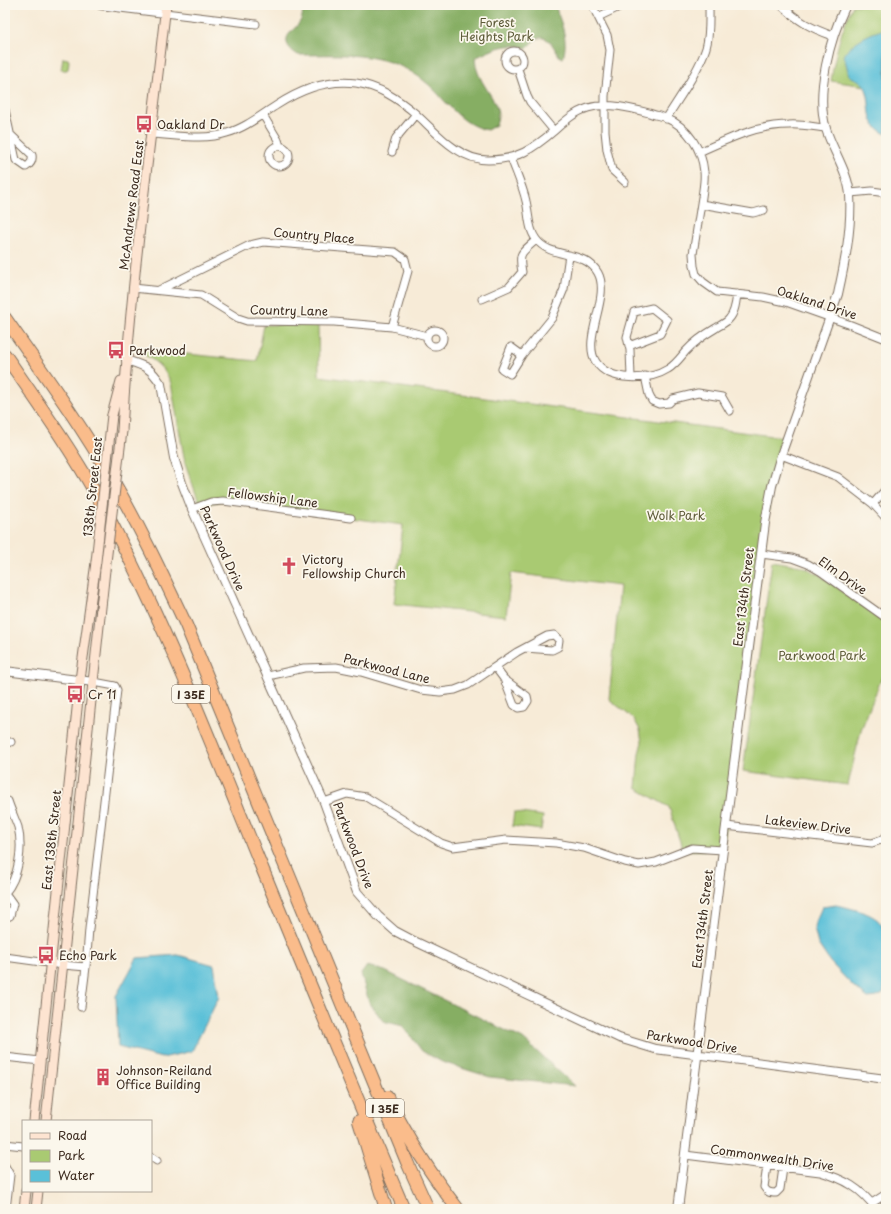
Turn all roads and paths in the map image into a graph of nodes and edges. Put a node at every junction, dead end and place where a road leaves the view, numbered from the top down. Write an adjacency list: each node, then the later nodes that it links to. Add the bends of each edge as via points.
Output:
1 (100, 5): 7 (street)
2 (592, 5): 8 (street)
3 (620, 5): 8 (street)
4 (709, 5): 16 (street, via 708,34 701,61)
5 (781, 5): 10 (street, via 794,18)
6 (846, 5): 10 (street, East 134th Street)
7 (165, 9): 9 (street); 19 (main road, McAndrews Road East)
8 (598, 17): 12 (street, via 607,35 610,50)
9 (256, 24)
10 (833, 36): 17 (street, East 134th Street, via 824,80 823,106)
11 (518, 69): 18 (street, via 530,102)
12 (605, 106): 16 (street, Oakland Drive, via 626,108); 18 (street, Oakland Drive, via 588,108 570,116); 25 (street, via 605,131 610,164 612,170)
13 (5, 110): 20 (street)
14 (416, 114): 15 (street, Oakland Drive, via 381,90 341,82 306,89); 22 (street, via 396,138); 24 (street, Oakland Drive, via 458,150 485,160)
15 (263, 115): 19 (street, Oakland Drive, via 240,128 215,136); 21 (street)
16 (666, 119): 23 (street, Oakland Drive, via 685,130)
17 (826, 128): 23 (street, via 789,125 764,127); 27 (street, East 134th Street)
18 (554, 131): 24 (street, Oakland Drive, via 535,146)
19 (151, 134): 32 (main road, McAndrews Road East)
20 (12, 136)
21 (280, 146)
22 (392, 152)
23 (699, 152): 28 (street, Oakland Drive, via 704,170)
24 (511, 158): 30 (street, via 526,200)
25 (625, 182)
26 (886, 193): 27 (street, via 872,191)
27 (850, 194): 37 (street, East 134th Street, via 850,220 843,274)
28 (701, 204): 29 (street, via 753,213); 34 (street, Oakland Drive, via 693,254 696,274 702,282 717,292)
29 (764, 210)
30 (536, 240): 31 (street, via 548,248); 35 (street, via 520,255 522,272 508,287)
31 (569, 255): 43 (street, via 564,289 552,318); 46 (street, via 586,260 599,274 602,290 591,347 595,361 606,372)
32 (133, 288): 33 (street, Country Lane); 44 (main road, McAndrews Road East)
33 (159, 290): 38 (street, Country Lane, via 201,295 247,321 334,322); 38 (street, Country Place, via 250,245 262,242 395,252 405,259 408,271)
34 (737, 294): 37 (street, Oakland Drive, via 774,299); 45 (street, via 729,320 694,342 667,370)
35 (482, 300)
36 (5, 318): 79 (highway, I 35E, via 59,395 108,473 151,551 186,625)
37 (830, 318): 40 (street, Oakland Drive); 50 (street, East 134th Street)
38 (392, 327): 39 (street, Country Lane)
39 (427, 336)
40 (886, 339)
41 (630, 346): 41 (street, via 628,337 634,312 652,308 668,320 660,334); 46 (street)
42 (5, 355): 80 (highway, I 35E, via 95,493 143,586 184,677)
43 (522, 355)
44 (126, 360): 48 (main road, McAndrews Road East); 49 (main road, McAndrews Road East); 53 (street, Parkwood Drive, via 146,367 155,374 161,384 174,458)
45 (645, 376): 46 (street); 47 (street, via 649,395 652,401 659,404 698,392 722,397)
46 (631, 377)
47 (730, 411)
48 (112, 415): 57 (main road, 138th Street East, bridge)
49 (122, 430): 58 (main road, 138th Street East, bridge)
50 (781, 455): 52 (street, via 838,477); 56 (street, East 134th Street, via 772,486)
51 (886, 489): 52 (street)
52 (873, 504): 55 (street)
53 (192, 509): 54 (street, Fellowship Lane, via 211,502 223,501); 63 (street, Parkwood Drive)
54 (351, 518)
55 (886, 518)
56 (761, 554): 59 (street, Elm Drive, via 792,558 808,564); 69 (street, East 134th Street)
57 (96, 562): 65 (main road, East 138th Street)
58 (105, 570): 66 (main road, East 138th Street)
59 (886, 618)
60 (525, 648): 61 (street, Parkwood Lane)
61 (495, 667): 63 (street, Parkwood Lane, via 468,685 440,692 421,690 336,667 304,668); 64 (street)
62 (5, 671): 65 (street)
63 (268, 676): 68 (street, Parkwood Drive)
64 (504, 679)
65 (80, 680): 66 (street); 75 (main road, East 138th Street)
66 (94, 682): 76 (main road, East 138th Street); 77 (street, via 115,686 117,690)
67 (8, 801): 72 (street, via 18,828 20,842 18,867 11,886)
68 (324, 802): 71 (street, via 346,794 366,797 441,843 453,847 506,840 556,843 584,848 639,865 656,862 692,848); 81 (street, Parkwood Drive, via 357,892 378,916 396,930 412,940 619,1038 655,1049)
69 (726, 826): 70 (street, Lakeview Drive, via 872,843); 71 (street, East 134th Street)
70 (886, 836)
71 (723, 850): 81 (street, East 134th Street)
72 (5, 893): 73 (street, via 13,904 10,916)
73 (5, 917)
74 (5, 957): 75 (street)
75 (50, 963): 76 (street); 83 (main road, East 138th Street)
76 (63, 965): 77 (street); 86 (main road, East 138th Street)
77 (86, 966): 78 (street)
78 (81, 1007)
79 (343, 1007): 102 (highway, I 35E); 103 (highway, via 394,1110 444,1192)
80 (338, 1053): 100 (highway); 101 (highway, I 35E)
81 (697, 1056): 84 (street, Parkwood Drive); 89 (street, East 134th Street)
82 (5, 1057): 83 (street)
83 (40, 1061): 85 (main road, East 138th Street)
84 (886, 1079)
85 (34, 1120)
86 (46, 1120)
87 (5, 1144): 88 (street)
88 (22, 1146)
89 (685, 1155): 91 (street, Commonwealth Drive); 104 (street, East 134th Street)
90 (5, 1166): 97 (street, via 10,1175)
91 (766, 1166): 92 (street, Commonwealth Drive); 92 (street, via 764,1187 770,1193 780,1190)
92 (782, 1168): 96 (street, Commonwealth Drive, via 820,1172 839,1178 860,1191)
93 (26, 1192): 98 (main road)
94 (38, 1192): 99 (main road)
95 (886, 1194): 96 (street, Commonwealth Drive)
96 (874, 1206)
97 (6, 1209)
98 (24, 1209)
99 (36, 1209)
100 (386, 1209)
101 (404, 1209)
102 (428, 1209)
103 (458, 1209)
104 (678, 1209)

